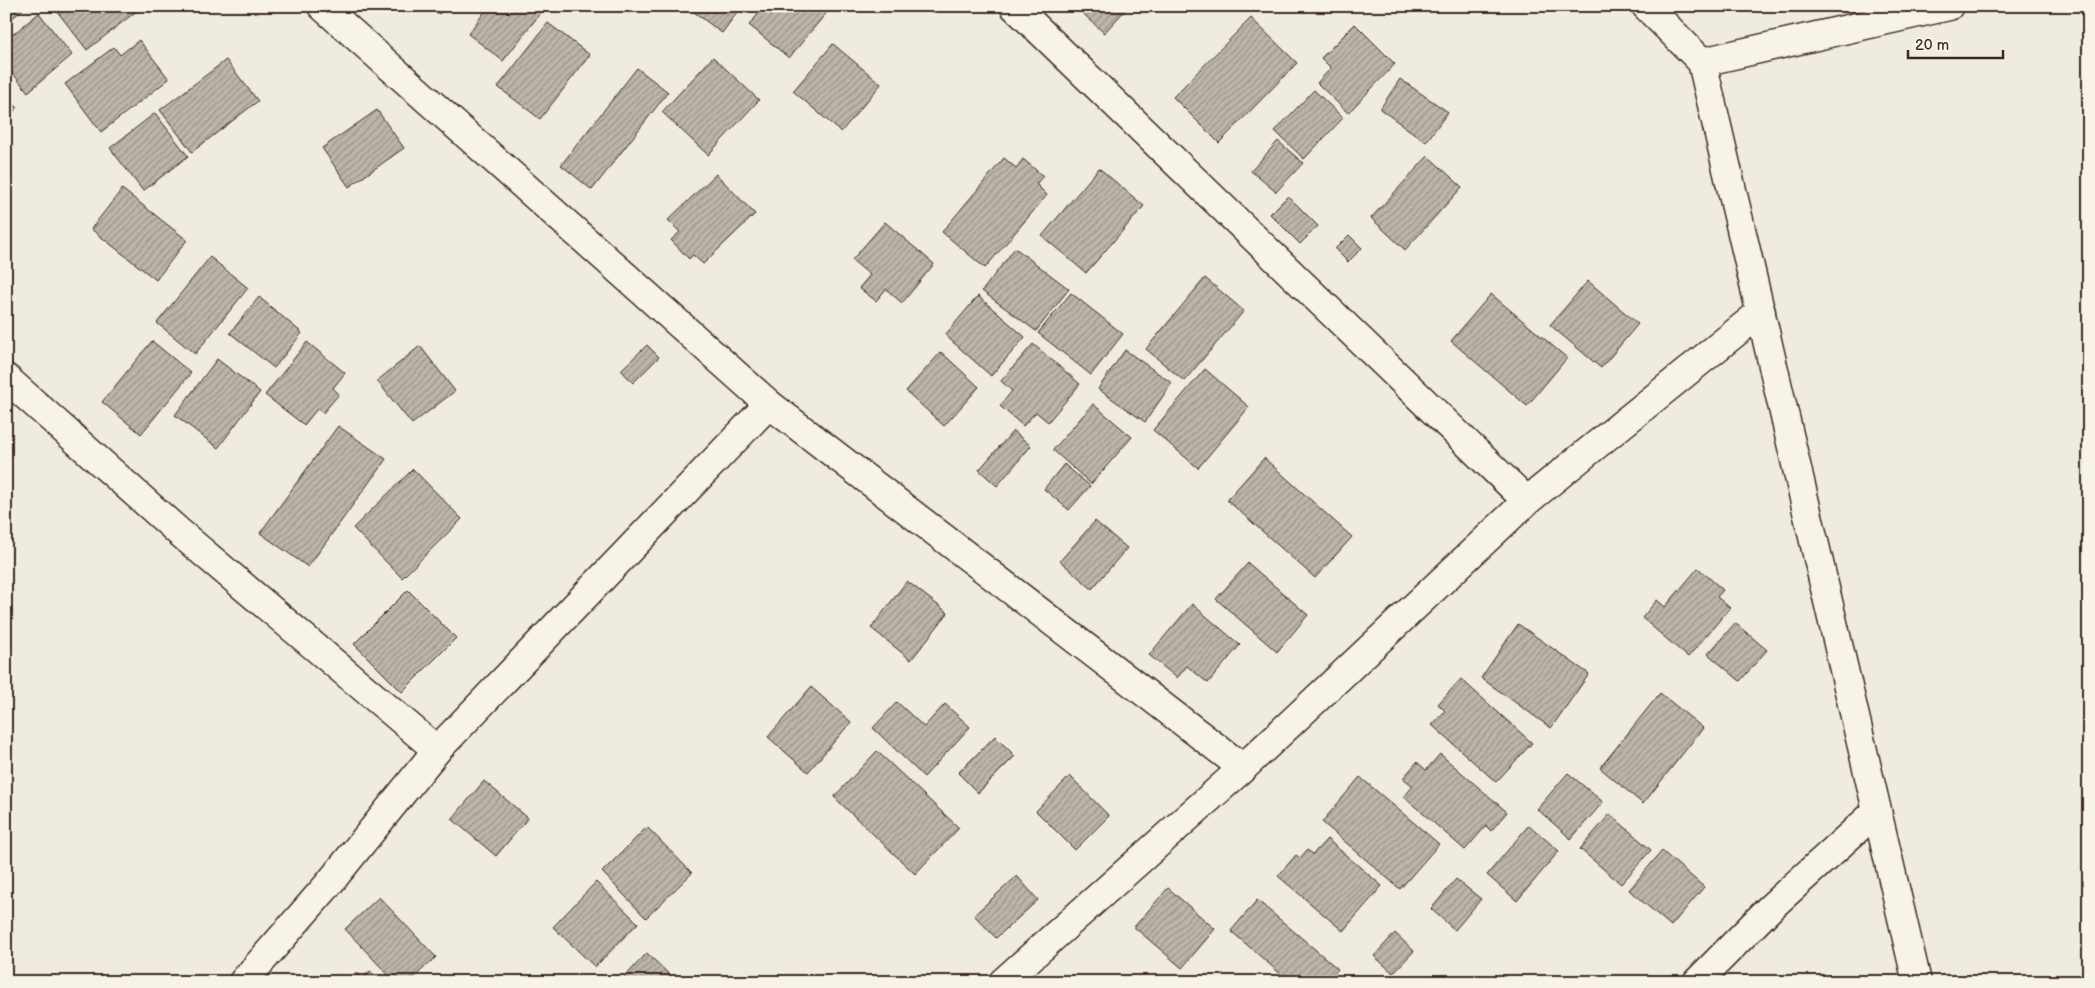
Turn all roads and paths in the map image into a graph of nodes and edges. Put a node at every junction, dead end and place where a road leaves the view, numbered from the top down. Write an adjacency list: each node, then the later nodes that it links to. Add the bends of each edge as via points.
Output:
1 (322, 6): 8 (street)
2 (1014, 6): 9 (street)
3 (1646, 6): 5 (street)
4 (1949, 6): 5 (street)
5 (1702, 62): 6 (street)
6 (1761, 312): 9 (street); 12 (street)
7 (6, 378): 10 (street, via 179,532)
8 (770, 404): 10 (street); 11 (street)
9 (1527, 501): 11 (street)
10 (437, 750): 13 (street, via 327,886)
11 (1243, 768): 14 (street)
12 (1877, 811): 15 (street, via 1770,908); 16 (street)
13 (242, 982)
14 (1003, 982)
15 (1697, 982)
16 (1917, 982)

